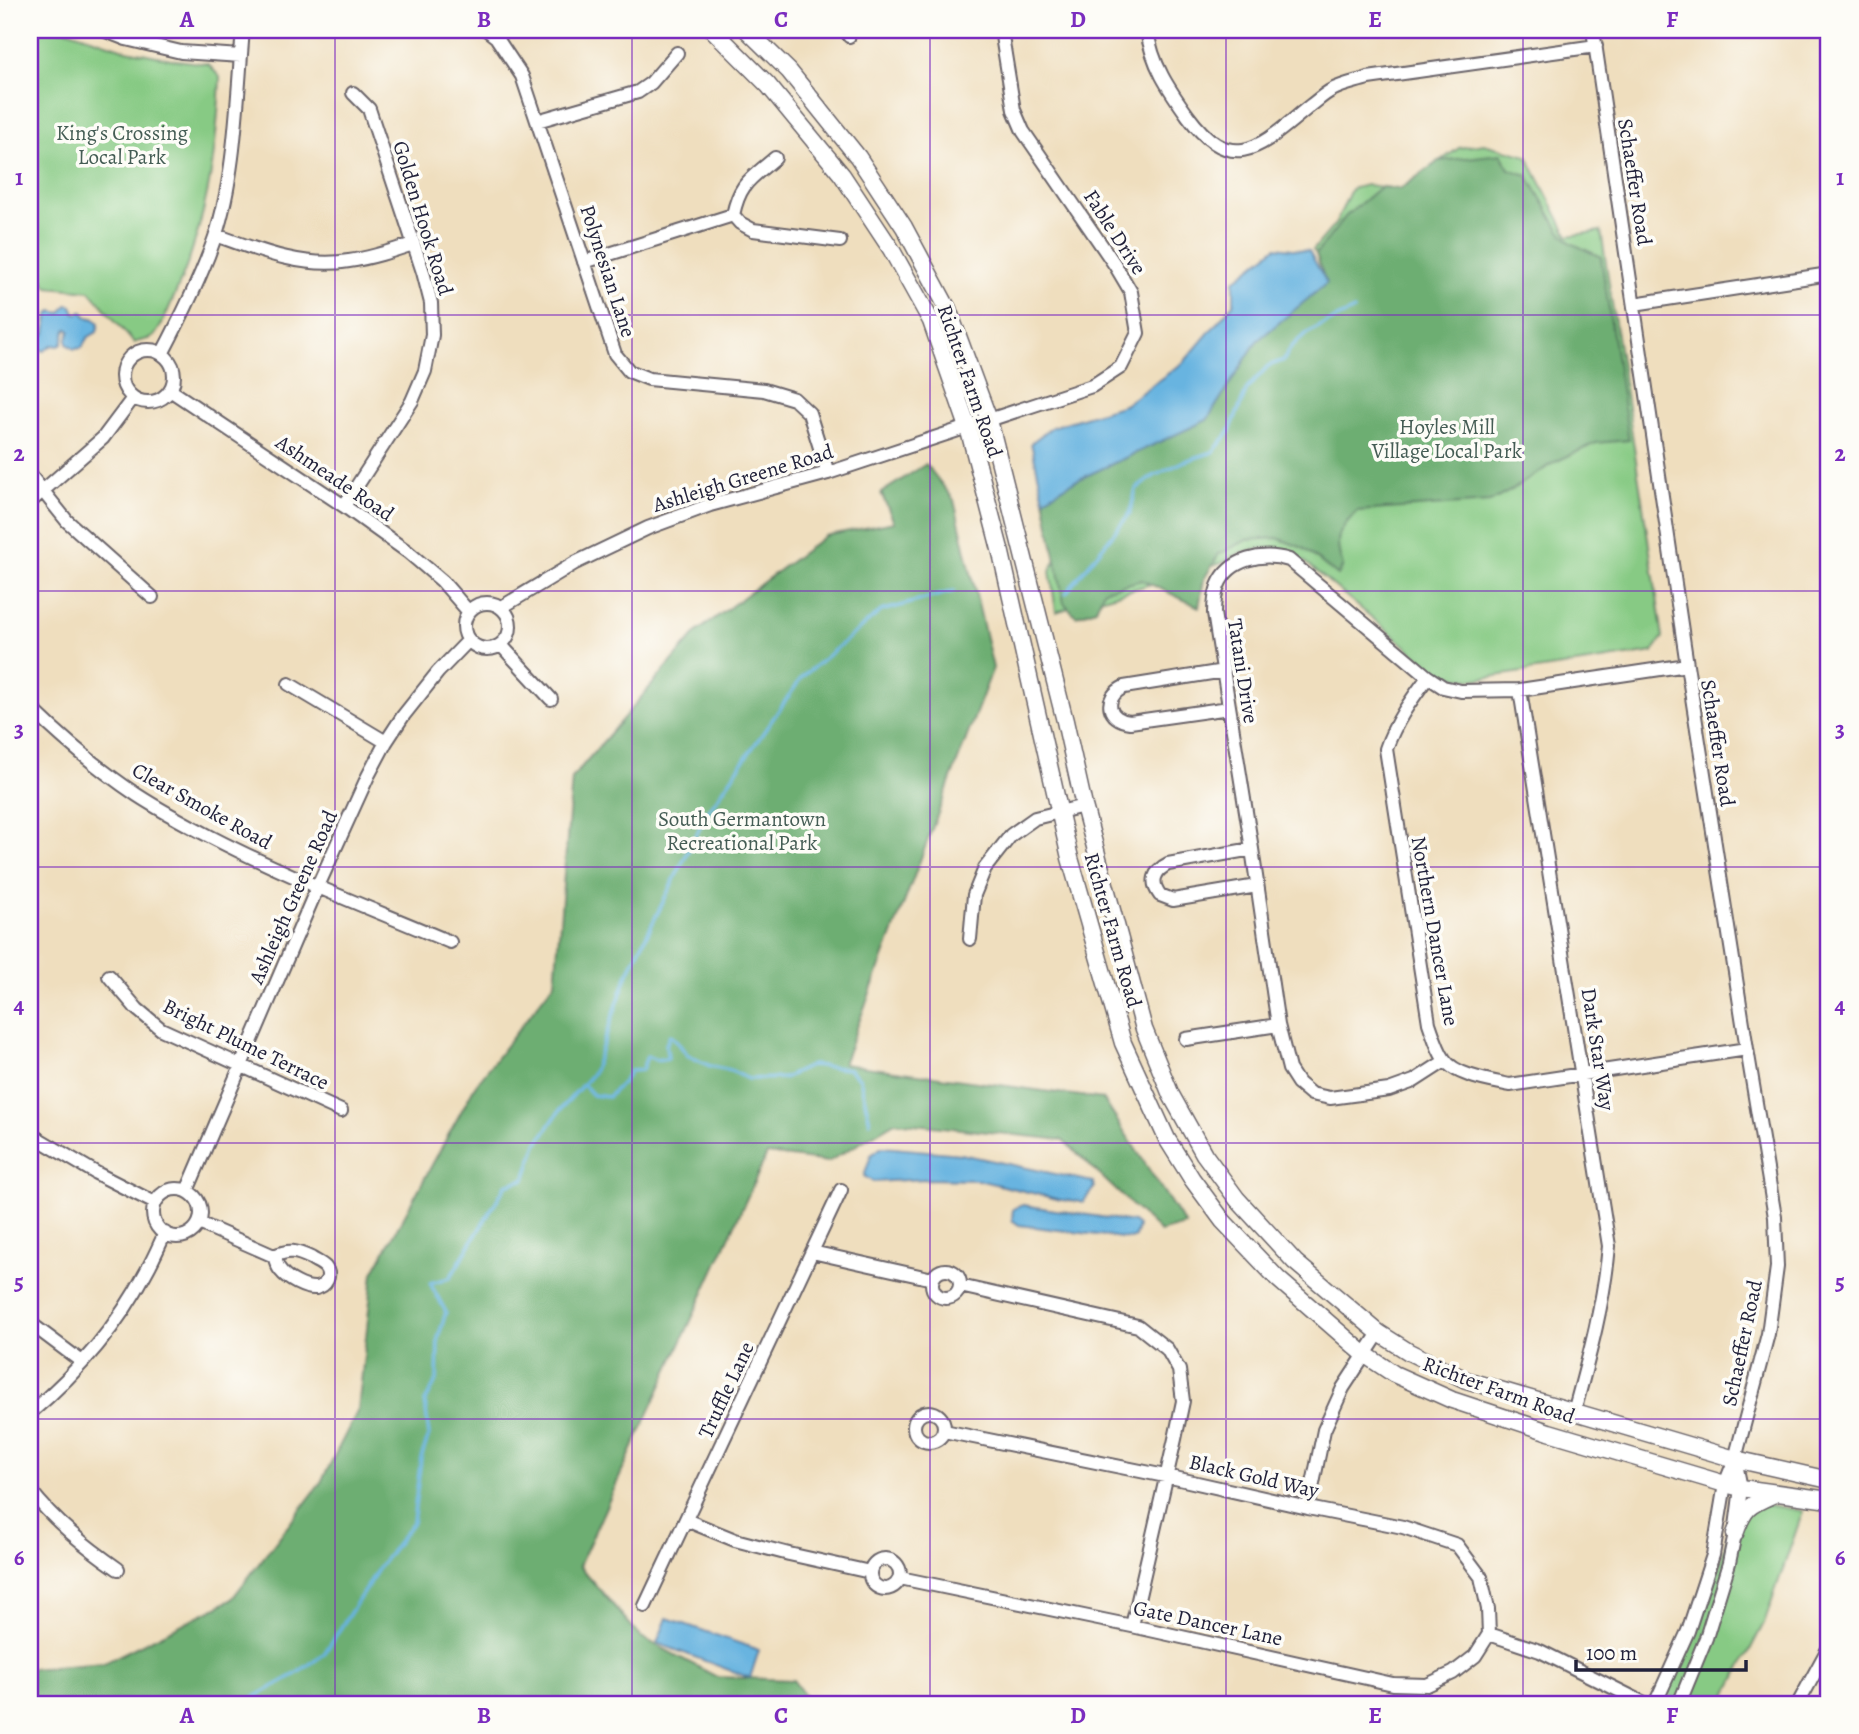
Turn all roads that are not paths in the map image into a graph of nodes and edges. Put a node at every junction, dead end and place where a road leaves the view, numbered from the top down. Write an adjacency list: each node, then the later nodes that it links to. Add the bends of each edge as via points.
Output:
1 (103, 30): 11 (street, via 181,52)
2 (243, 30): 11 (street)
3 (486, 30): 13 (street, Polynesian Lane, via 496,37 522,76)
4 (713, 30): 26 (main road, Richter Farm Road, via 768,85 842,175 891,249 931,321)
5 (747, 30): 25 (main road, Richter Farm Road, via 824,114 904,228 948,309)
6 (1001, 30): 25 (street, Fable Drive, via 1014,110 1023,131 1126,283 1138,333 1121,367 1092,386)
7 (1147, 30): 9 (street, via 1166,85 1194,125 1212,142 1239,150 1256,148 1330,90 1343,85)
8 (1593, 30): 9 (street, Schaeffer Road)
9 (1595, 46): 21 (street, Schaeffer Road)
10 (677, 52): 13 (street, via 638,92)
11 (241, 56): 16 (street, via 234,136)
12 (353, 93): 18 (street, Golden Hook Road, via 369,109)
13 (537, 121): 19 (street, Polynesian Lane)
14 (775, 158): 15 (street, via 743,185)
15 (733, 215): 17 (street, via 753,230); 19 (street)
16 (215, 235): 18 (street, via 319,263 347,262); 22 (street, via 191,298)
17 (840, 241)
18 (413, 244): 31 (street, Golden Hook Road, via 431,303 432,335 425,372 412,401)
19 (584, 262): 27 (street, Polynesian Lane, via 615,354 629,371 649,379 764,390 794,399 810,413)
20 (1829, 274): 21 (street)
21 (1634, 304): 37 (street, Schaeffer Road)
22 (162, 354): 23 (street, via 174,374); 24 (street, via 145,350 124,366 123,383)
23 (170, 390): 24 (street, via 157,401); 31 (street, Ashmeade Road)
24 (133, 398): 29 (street, via 103,438)
25 (989, 420): 26 (street, Fable Drive); 46 (main road, Richter Farm Road)
26 (968, 427): 27 (street, Ashleigh Greene Road); 47 (main road, Richter Farm Road)
27 (828, 473): 33 (street, Ashleigh Greene Road, via 710,505 648,528 575,563)
28 (30, 475): 29 (street)
29 (43, 491): 30 (street); 32 (street, via 67,521)
30 (30, 502)
31 (344, 506): 34 (street, Ashmeade Road, via 417,559)
32 (152, 597)
33 (502, 607): 34 (street, via 478,603); 36 (street, via 511,624)
34 (468, 611): 35 (street, via 463,626)
35 (469, 640): 36 (street, via 486,649); 45 (street, Ashleigh Greene Road, via 438,672)
36 (501, 645): 42 (street)
37 (1687, 665): 41 (street, Tatani Drive); 56 (street, Schaeffer Road)
38 (1224, 671): 39 (street, Tatani Drive, via 1214,613 1219,583 1242,562 1277,556 1298,566); 44 (street, Tatani Drive); 44 (street, via 1124,687 1114,694 1110,706 1115,718 1130,723)
39 (1428, 677): 41 (street, Tatani Drive, via 1461,691); 57 (street, Northern Dancer Lane, via 1404,709 1386,749 1429,1023)
40 (289, 684): 45 (street)
41 (1520, 690): 59 (street, Dark Star Way)
42 (551, 699)
43 (30, 707): 49 (street, Clear Smoke Road, via 66,742 138,796 250,857)
44 (1229, 708): 48 (street, Tatani Drive)
45 (386, 743): 49 (street, Ashleigh Greene Road)
46 (1084, 806): 47 (street); 72 (main road, Richter Farm Road, via 1144,1030 1171,1095 1204,1154 1237,1199 1295,1262)
47 (1059, 810): 51 (street, via 1035,817 1012,835 985,868 974,895); 73 (main road, Richter Farm Road, via 1123,1043 1167,1139 1223,1221 1278,1279)
48 (1252, 849): 50 (street, Tatani Drive); 50 (street, via 1168,864 1153,880 1160,895 1173,900)
49 (318, 886): 52 (street, Clear Smoke Road); 58 (street, Ashleigh Greene Road)
50 (1257, 886): 54 (street, Tatani Drive)
51 (970, 939)
52 (450, 942)
53 (109, 976): 58 (street, Bright Plume Terrace, via 161,1029)
54 (1278, 1025): 55 (street); 57 (street, Tatani Drive, via 1289,1069 1311,1094 1330,1098 1389,1090 1414,1081)
55 (1185, 1039)
56 (1746, 1048): 59 (street); 78 (street, Schaeffer Road, via 1775,1217 1777,1267 1768,1334)
57 (1445, 1061): 59 (street, via 1482,1080 1510,1085)
58 (240, 1065): 60 (street, Bright Plume Terrace); 63 (street, Ashleigh Greene Road)
59 (1582, 1073): 75 (street, Dark Star Way, via 1609,1246 1595,1335)
60 (341, 1111)
61 (30, 1133): 64 (street)
62 (841, 1190): 67 (street, Truffle Lane)
63 (187, 1191): 64 (street, via 172,1190); 65 (street, via 198,1201)
64 (155, 1203): 66 (street, via 156,1223)
65 (199, 1223): 66 (street, via 180,1237); 68 (street)
66 (165, 1233): 74 (street, via 146,1273)
67 (812, 1252): 69 (street); 86 (street, Truffle Lane)
68 (274, 1256)
69 (933, 1279): 70 (street, via 936,1273 948,1270 957,1276); 70 (street, via 934,1292 942,1298 953,1296)
70 (960, 1286): 79 (street, via 1138,1326 1167,1349 1179,1370 1183,1401)
71 (30, 1323): 74 (street)
72 (1379, 1332): 73 (street); 75 (main road, Richter Farm Road, via 1409,1353 1466,1380)
73 (1364, 1354): 81 (main road, Richter Farm Road, via 1394,1374 1452,1400); 85 (street, via 1324,1430)
74 (82, 1362): 76 (street)
75 (1574, 1412): 78 (main road, Richter Farm Road)
76 (30, 1413)
77 (944, 1431): 79 (street, Black Gold Way)
78 (1735, 1459): 80 (main road, Richter Farm Road); 81 (street, Schaeffer Road)
79 (1166, 1476): 85 (street, Black Gold Way); 92 (street)
80 (1829, 1480)
81 (1733, 1486): 83 (main road, Richter Farm Road); 87 (street, Schaeffer Road); 96 (street, Schaeffer Road, via 1700,1596)
82 (30, 1490): 88 (street, via 85,1546)
83 (1777, 1493): 84 (main road, Richter Farm Road); 87 (main road, via 1750,1506 1741,1515)
84 (1829, 1500)
85 (1308, 1508): 93 (street, Black Gold Way, via 1403,1527 1457,1545 1481,1577)
86 (685, 1520): 89 (street, Gate Dancer Lane, via 734,1540); 91 (street, Truffle Lane)
87 (1735, 1534): 97 (street, Schaeffer Road, via 1706,1638)
88 (118, 1569)
89 (870, 1572): 90 (street, Gate Dancer Lane, via 880,1589 892,1588); 90 (street, Gate Dancer Lane, via 880,1560 890,1560 899,1567)
90 (900, 1578): 92 (street, Gate Dancer Lane)
91 (645, 1606)
92 (1132, 1626): 93 (street, Gate Dancer Lane, via 1393,1684 1427,1685 1453,1674 1475,1656)
93 (1489, 1634): 95 (street, via 1540,1651)
94 (1829, 1647): 98 (street)
95 (1646, 1704)
96 (1655, 1704)
97 (1679, 1704)
98 (1798, 1704)

